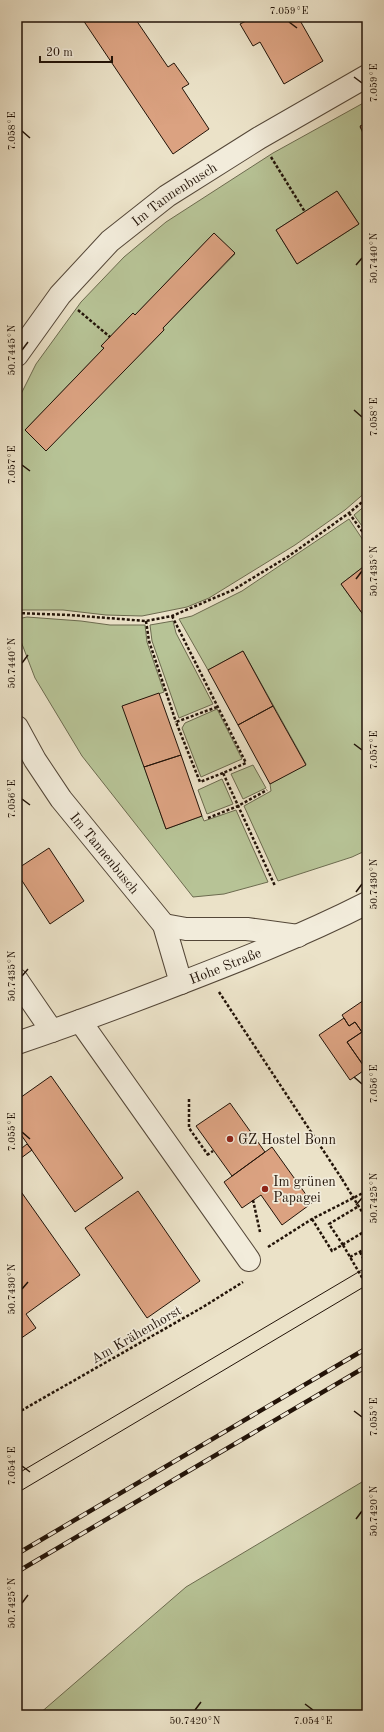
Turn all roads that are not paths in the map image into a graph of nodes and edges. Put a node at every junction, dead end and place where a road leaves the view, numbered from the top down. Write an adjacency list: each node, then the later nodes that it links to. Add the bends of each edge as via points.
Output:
1 (367, 76): 2 (street, Im Tannenbusch, via 259,138 167,196 110,241 60,295)
2 (17, 355)
3 (17, 727): 5 (street, Im Tannenbusch, via 61,799)
4 (367, 903): 6 (street, Hohe Straße)
5 (164, 924): 6 (street, via 186,929 247,929); 8 (street, Im Tannenbusch)
6 (298, 936): 8 (street, Hohe Straße)
7 (17, 980): 10 (street)
8 (181, 983): 9 (street, Hohe Straße)
9 (80, 1021): 10 (street, Hohe Straße); 12 (street)
10 (52, 1031): 11 (street, Hohe Straße)
11 (17, 1043)
12 (256, 1255)

